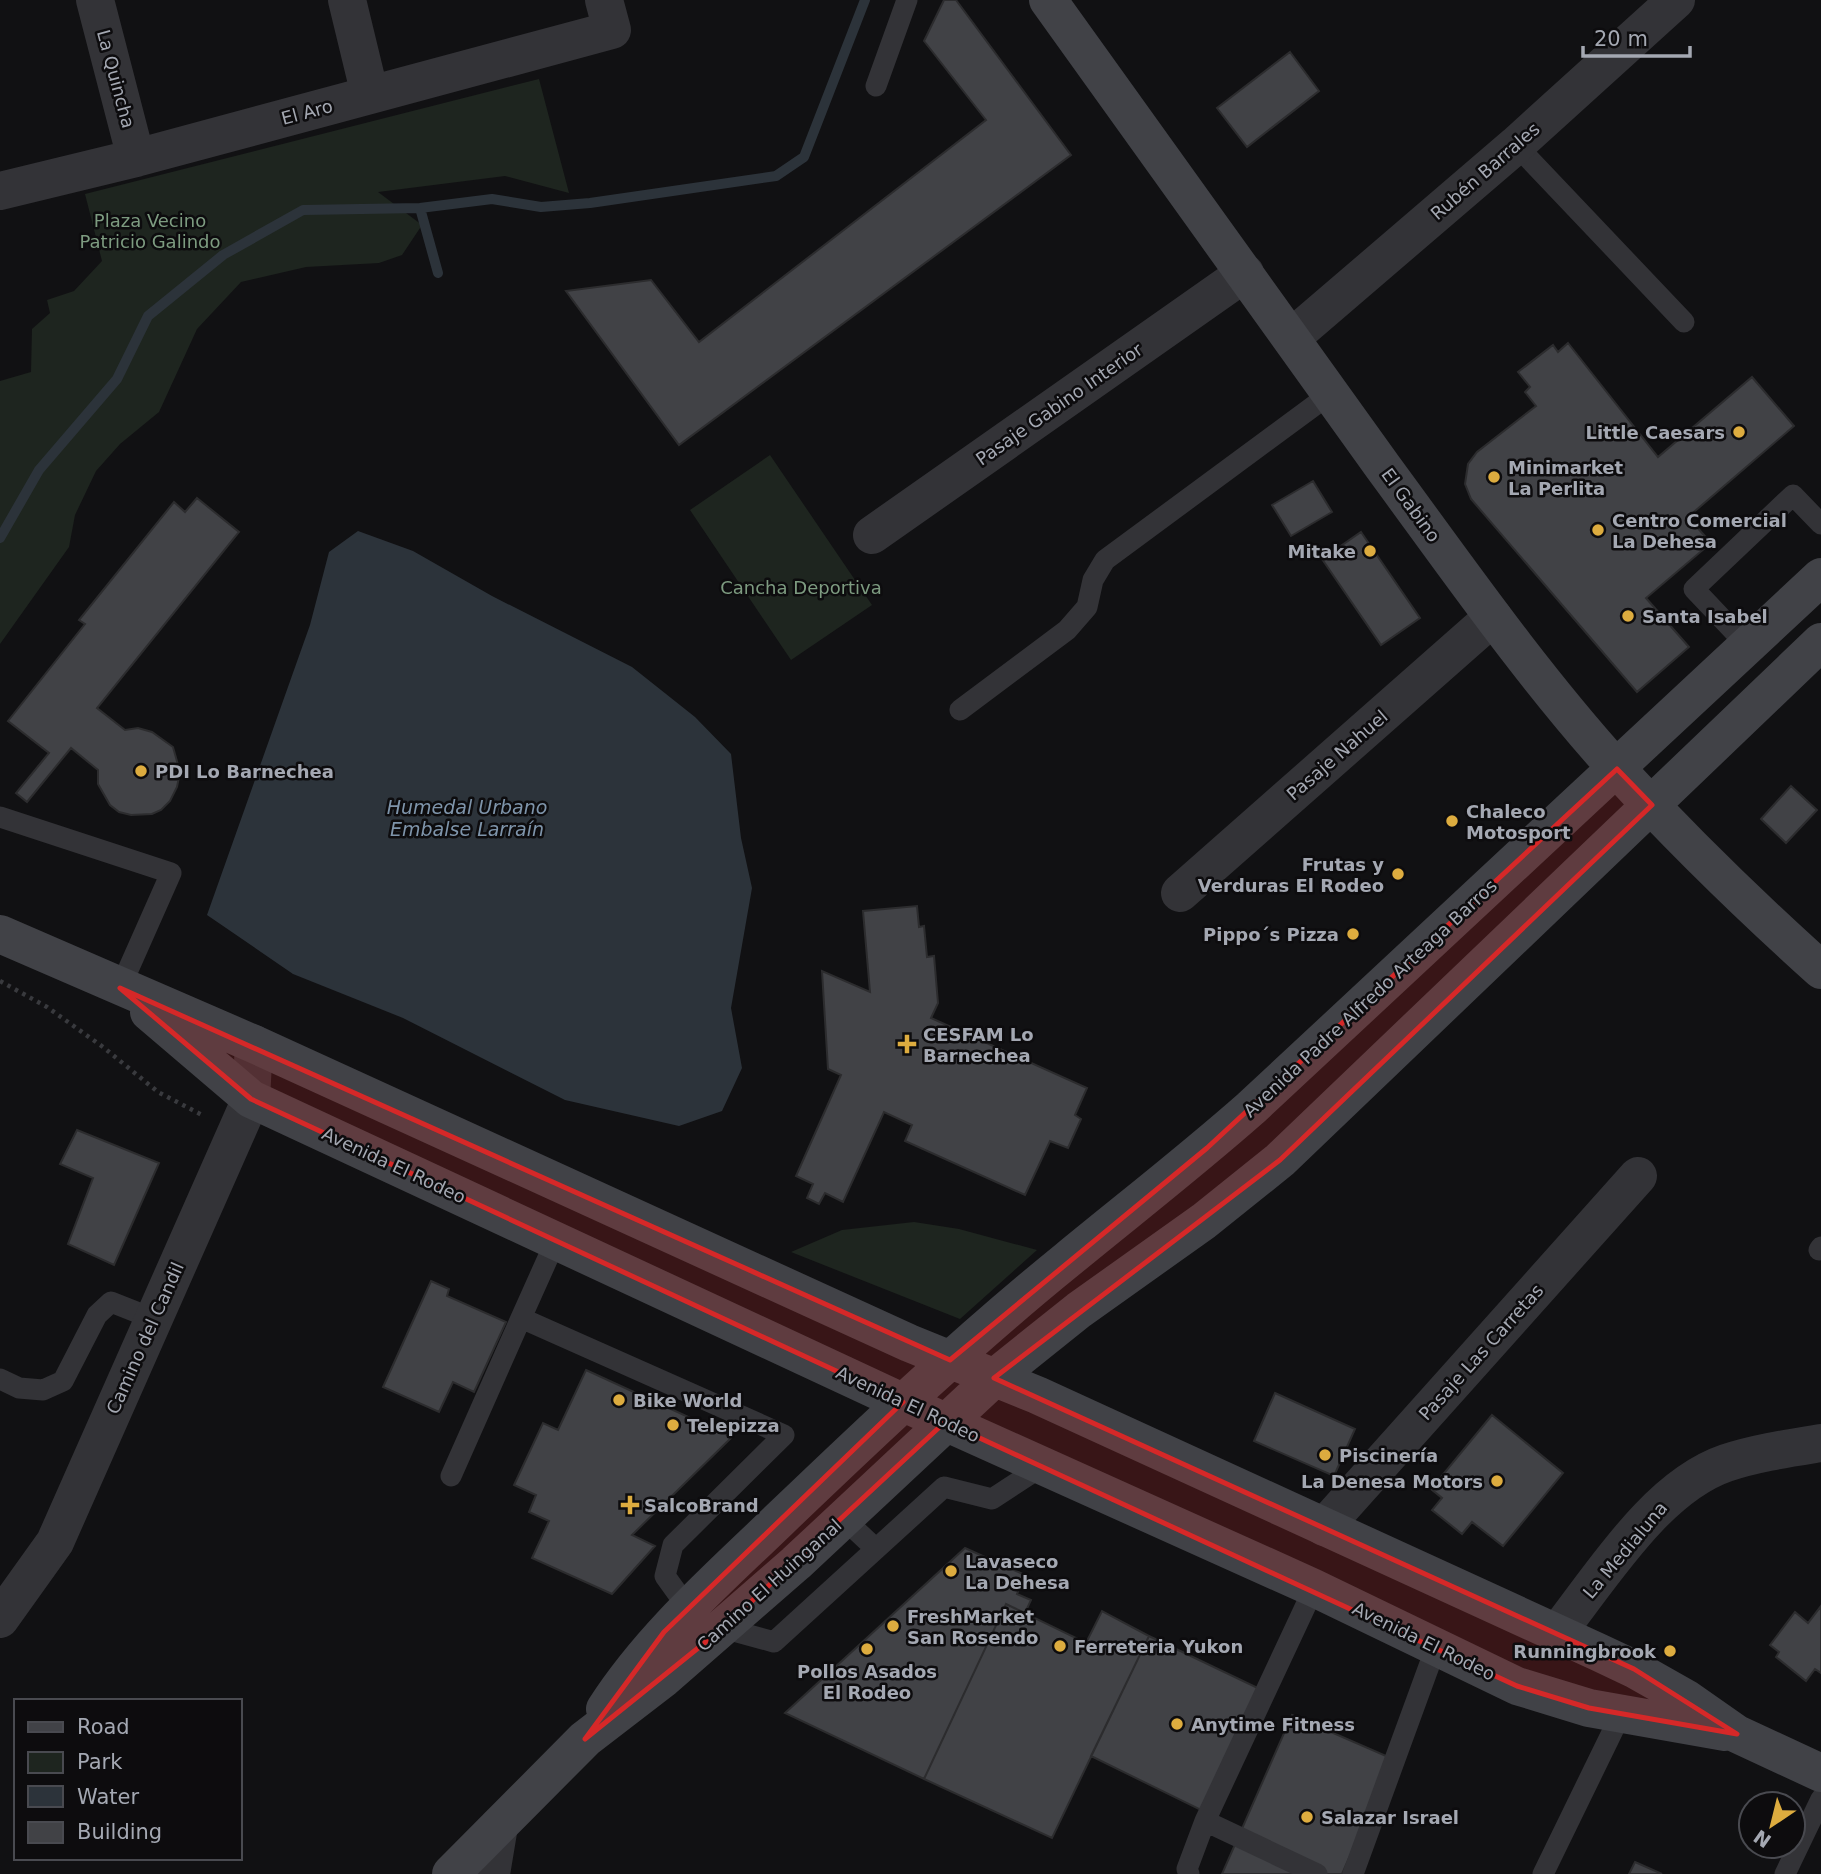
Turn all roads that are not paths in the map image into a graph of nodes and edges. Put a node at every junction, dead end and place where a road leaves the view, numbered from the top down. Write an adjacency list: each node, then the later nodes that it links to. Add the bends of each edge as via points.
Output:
1 (95, 0): 10 (street, La Quincha)
2 (346, 0): 8 (street)
3 (907, 0): 7 (lane)
4 (1048, 0): 12 (main road, El Gabino)
5 (1676, 0): 9 (street, Rubén Barrales)
6 (608, 15): 8 (street, El Aro)
7 (876, 86)
8 (370, 95): 10 (street, El Aro)
9 (1516, 145): 13 (lane); 14 (street, Rubén Barrales)
10 (136, 158): 11 (street, El Aro)
11 (0, 191)
12 (1245, 273): 14 (main road, El Gabino); 17 (street, Pasaje Gabino Interior)
13 (1684, 322)
14 (1291, 338): 15 (main road, El Gabino)
15 (1330, 394): 19 (main road, El Gabino); 22 (lane, via 1105,560 1093,580 1087,607 1068,630)
16 (1821, 524): 21 (lane, via 1793,495 1694,589)
17 (872, 535)
18 (1821, 577): 21 (main road, Avenida Padre Alfredo Arteaga Barros)
19 (1493, 617): 23 (main road, El Gabino); 26 (street, Pasaje Nahuel)
20 (1821, 642): 24 (main road)
21 (1748, 646): 23 (main road, Avenida Padre Alfredo Arteaga Barros)
22 (960, 710)
23 (1617, 769): 24 (main road, El Gabino); 36 (main road, Avenida Padre Alfredo Arteaga Barros, via 1207,1147)
24 (1652, 805): 28 (main road, El Gabino); 37 (main road, via 1280,1160)
25 (0, 817): 29 (lane, via 171,873)
26 (1180, 893)
27 (0, 934): 29 (main road, Avenida El Rodeo)
28 (1821, 970)
29 (120, 988): 30 (main road, Avenida El Rodeo); 31 (main road, Avenida El Rodeo)
30 (254, 1044): 31 (street, Camino del Candil); 36 (main road, Avenida El Rodeo)
31 (244, 1116): 33 (main road, Avenida El Rodeo); 35 (street, Camino del Candil)
32 (1637, 1176): 45 (street, Pasaje Las Carretas)
33 (556, 1240): 34 (lane); 39 (main road, Avenida El Rodeo)
34 (521, 1318): 43 (lane); 48 (lane, via 784,1434 673,1545 665,1576)
35 (154, 1319): 38 (lane, via 111,1302 97,1315 63,1381 43,1390); 49 (street, Camino del Candil, via 55,1542)
36 (950, 1360): 37 (main road, Avenida El Rodeo); 39 (main road, Avenida Padre Alfredo Arteaga Barros)
37 (994, 1377): 40 (main road); 45 (main road, Avenida El Rodeo)
38 (0, 1380)
39 (903, 1402): 40 (main road, Avenida El Rodeo); 48 (main road, Camino El Huinganal)
40 (945, 1422): 42 (main road, Avenida El Rodeo); 44 (main road, Camino El Huinganal)
41 (1821, 1443): 51 (street, La Medialuna, via 1724,1464 1688,1482 1641,1526)
42 (1044, 1465): 46 (lane, via 992,1499 944,1487); 47 (main road, Avenida El Rodeo)
43 (452, 1476)
44 (843, 1518): 46 (lane); 50 (main road, Camino El Huinganal)
45 (1324, 1527): 51 (main road, Avenida El Rodeo)
46 (876, 1549): 50 (lane, via 774,1642)
47 (1314, 1588): 52 (main road, Avenida El Rodeo); 58 (lane)
48 (688, 1608): 55 (main road, Camino El Huinganal, via 642,1659)
49 (0, 1619)
50 (723, 1628): 55 (main road, Camino El Huinganal)
51 (1557, 1633): 54 (main road, Avenida El Rodeo, via 1634,1669)
52 (1436, 1647): 53 (main road, Avenida El Rodeo, via 1517,1686); 64 (lane)
53 (1621, 1714): 54 (main road, Avenida El Rodeo); 65 (lane)
54 (1737, 1734): 56 (main road, Avenida El Rodeo)
55 (585, 1739): 59 (main road, Camino El Huinganal)
56 (1821, 1773)
57 (1821, 1799): 66 (lane)
58 (1205, 1821): 62 (lane); 63 (lane)
59 (499, 1826): 60 (main road, Camino El Huinganal); 61 (street)
60 (451, 1874)
61 (491, 1874)
62 (1189, 1874)
63 (1317, 1874)
64 (1353, 1874)
65 (1543, 1874)
66 (1785, 1874)

